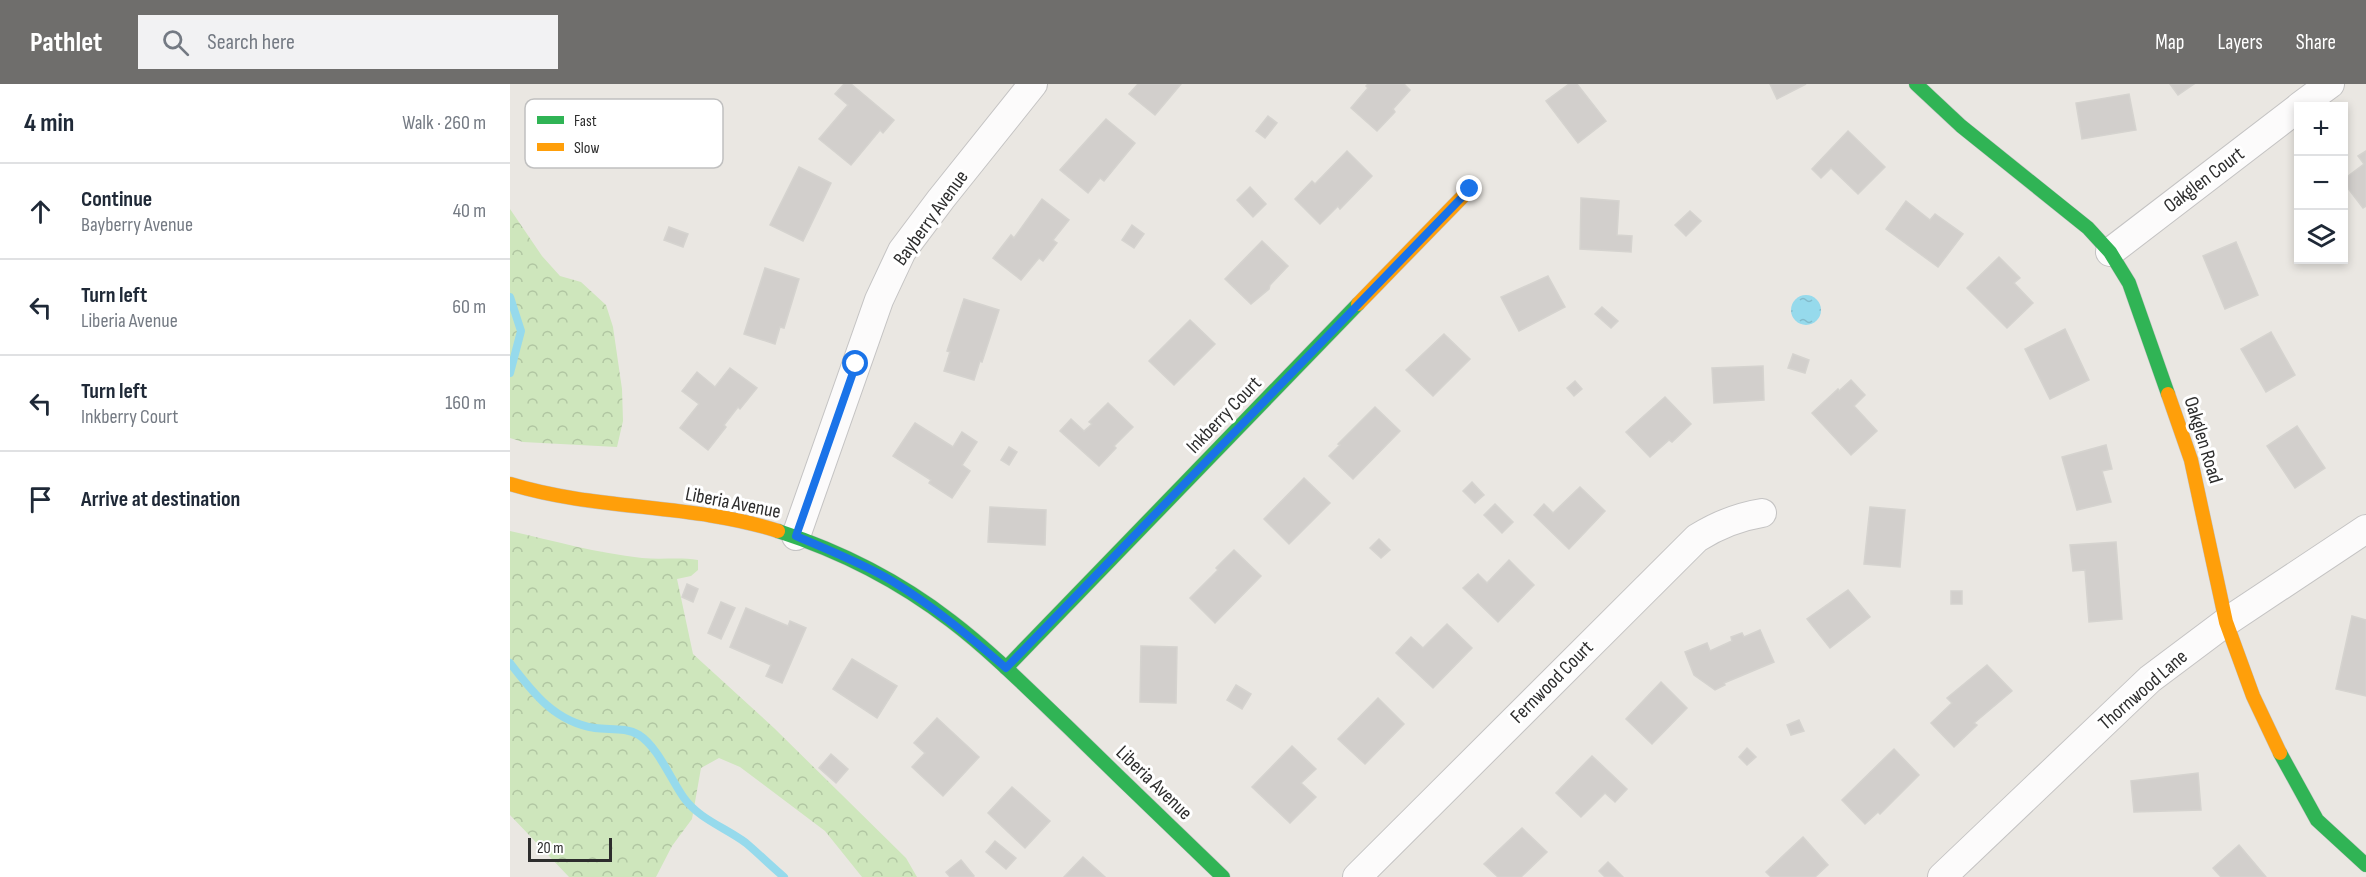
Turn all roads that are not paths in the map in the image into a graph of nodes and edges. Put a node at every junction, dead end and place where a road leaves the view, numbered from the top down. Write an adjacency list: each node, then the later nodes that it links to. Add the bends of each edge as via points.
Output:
1 (1033, 84): 11 (street, Bayberry Avenue, via 903,251 879,300)
2 (1916, 84): 7 (street, Oakglen Road, via 1961,126 2088,228)
3 (2330, 84): 4 (street, Oakglen Court)
4 (2306, 102)
5 (2294, 111): 7 (street, Oakglen Court)
6 (1470, 189): 13 (street, Inkberry Court)
7 (2110, 252): 12 (street, Oakglen Road, via 2129,283 2191,460)
8 (510, 484): 11 (street, Liberia Avenue, via 554,496 733,519)
9 (1762, 513): 16 (street, Fernwood Court, via 1740,516 1697,538)
10 (2366, 529): 12 (street, Thornwood Lane)
11 (796, 536): 13 (street, Liberia Avenue, via 891,581 951,621)
12 (2226, 622): 14 (street, Oakglen Road, via 2253,696 2286,766 2318,820); 17 (street, Thornwood Lane, via 2150,679)
13 (1006, 668): 15 (street, Liberia Avenue)
14 (2366, 865)
15 (1223, 877)
16 (1357, 877)
17 (1942, 877)

